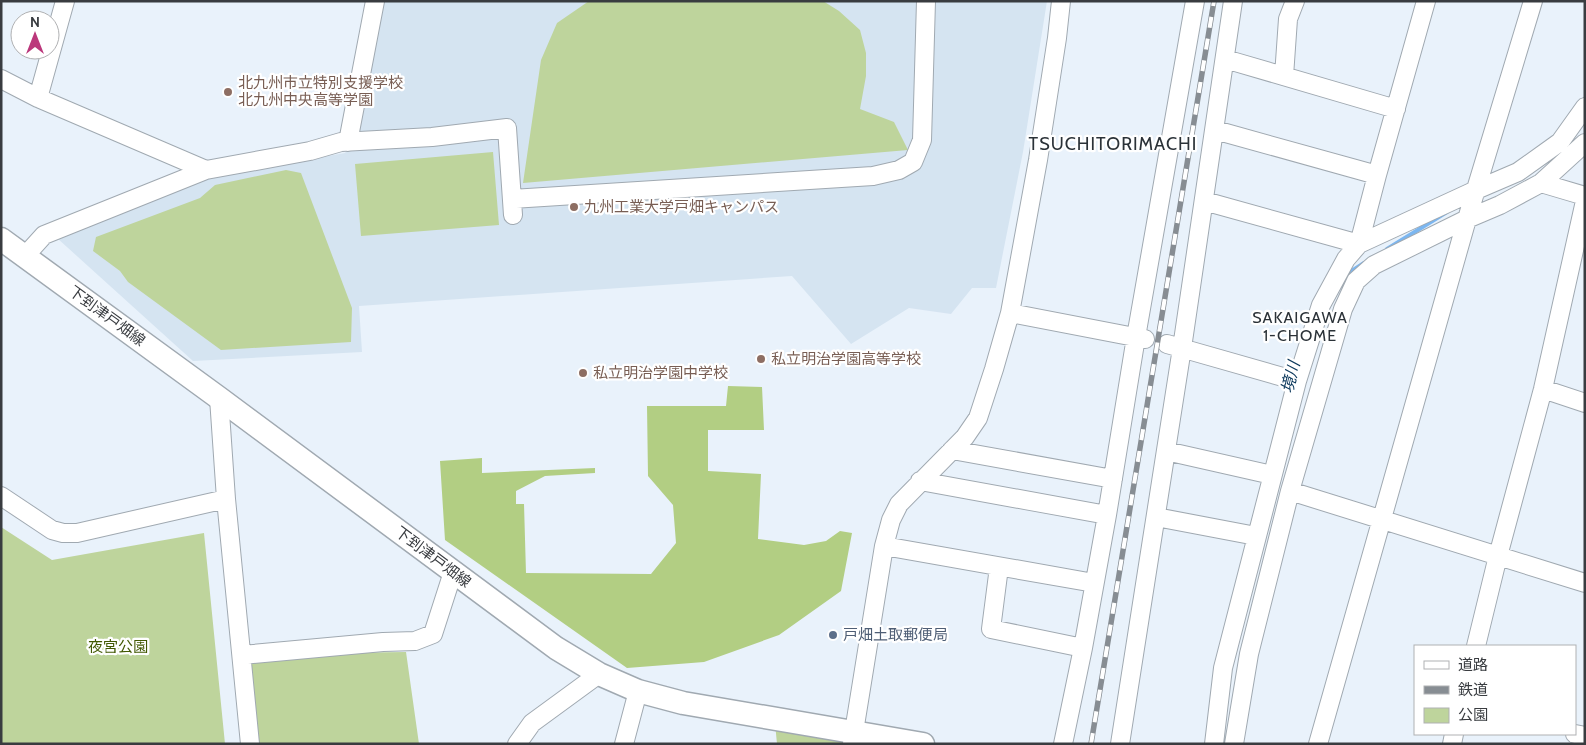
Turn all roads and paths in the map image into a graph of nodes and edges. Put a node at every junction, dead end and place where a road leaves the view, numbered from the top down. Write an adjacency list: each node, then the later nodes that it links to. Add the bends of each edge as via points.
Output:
1 (65, 1): 13 (street)
2 (375, 1): 17 (street)
3 (926, 1): 17 (street, via 922,140 913,162 898,170 873,176 513,207 506,128)
4 (1061, 1): 30 (street, via 1038,160)
5 (1195, 1): 31 (street)
6 (1233, 1): 10 (street)
7 (1295, 1): 11 (street, via 1288,19)
8 (1426, 1): 15 (street)
9 (1533, 1): 22 (street)
10 (1225, 59): 11 (street); 16 (street)
11 (1284, 76): 15 (street)
12 (1, 79): 13 (street)
13 (38, 98): 19 (street)
14 (1585, 107): 22 (street, via 1560,142 1518,172)
15 (1396, 109): 20 (street)
16 (1215, 130): 20 (street); 24 (street)
17 (348, 142): 19 (street)
18 (1585, 143): 21 (street)
19 (206, 170): 29 (street, via 44,235)
20 (1377, 175): 28 (street)
21 (1541, 183): 23 (street); 26 (street, via 1500,205)
22 (1476, 190): 26 (street); 28 (street)
23 (1585, 196)
24 (1204, 201): 28 (street); 32 (street)
25 (1585, 201): 34 (street)
26 (1468, 216): 42 (street, via 1374,264 1356,281 1343,309); 47 (street)
27 (1, 239): 29 (main road, 下到津戸畑線)
28 (1360, 244): 33 (street, via 1346,259 1321,305)
29 (26, 256): 35 (main road, 下到津戸畑線)
30 (1010, 313): 31 (street); 37 (street, via 978,418)
31 (1140, 338): 40 (street)
32 (1175, 346): 33 (street); 38 (street)
33 (1297, 382): 39 (street)
34 (1543, 388): 36 (street); 50 (street)
35 (219, 398): 44 (street); 52 (main road, 下到津戸畑線)
36 (1585, 402)
37 (952, 450): 40 (street); 41 (street)
38 (1166, 451): 39 (street); 46 (street)
39 (1272, 475): 48 (street)
40 (1113, 479): 45 (street)
41 (920, 481): 45 (street); 49 (street, via 899,504)
42 (1290, 491): 47 (street); 68 (street, via 1249,654)
43 (1, 496): 44 (street, via 52,530 63,533 77,533)
44 (226, 499): 57 (street)
45 (1107, 515): 53 (street)
46 (1156, 517): 48 (street); 66 (street)
47 (1381, 519): 50 (street); 69 (street)
48 (1256, 536): 67 (street, via 1223,668)
49 (884, 546): 51 (street); 60 (street)
50 (1498, 556): 54 (street); 55 (street)
51 (999, 567): 53 (street); 56 (street, via 991,629)
52 (453, 572): 57 (street, via 433,634 415,641); 58 (main road, 下到津戸畑線, via 556,648)
53 (1094, 583): 56 (street)
54 (1585, 583)
55 (1476, 645)
56 (1083, 648): 65 (street)
57 (242, 655): 61 (street)
58 (599, 674): 59 (main road, 下到津戸畑線); 62 (street, via 532,723)
59 (638, 691): 60 (main road, 下到津戸畑線); 63 (street)
60 (853, 738): 64 (main road, 下到津戸畑線)
61 (250, 744)
62 (517, 744)
63 (624, 744)
64 (923, 744)
65 (1063, 744)
66 (1120, 744)
67 (1214, 744)
68 (1234, 744)
69 (1318, 744)

